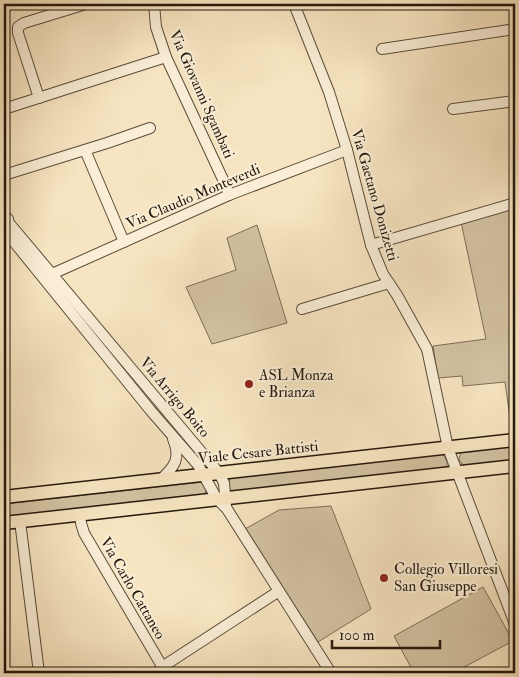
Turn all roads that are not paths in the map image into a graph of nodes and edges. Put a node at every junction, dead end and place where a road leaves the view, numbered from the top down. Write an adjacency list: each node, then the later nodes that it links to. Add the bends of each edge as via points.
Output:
1 (86, 4): 7 (street, via 18,27)
2 (154, 4): 6 (street, Via Giovanni Sgambati, via 156,27)
3 (294, 4): 13 (street, Via Gaetano Donizetti, via 329,92)
4 (515, 29): 5 (street)
5 (382, 49)
6 (166, 57): 7 (street); 15 (street, Via Giovanni Sgambati)
7 (39, 98): 9 (street)
8 (515, 101): 10 (street)
9 (4, 109)
10 (453, 109)
11 (150, 128): 12 (street)
12 (85, 150): 14 (street); 18 (street)
13 (347, 150): 15 (street, Via Claudio Monteverdi); 19 (street, Via Gaetano Donizetti)
14 (4, 175)
15 (229, 195): 18 (street, Via Claudio Monteverdi)
16 (515, 203): 19 (street)
17 (5, 222): 20 (street, Via Arrigo Boito); 23 (street, Via Arrigo Boito, via 14,242)
18 (124, 242): 20 (street, Via Claudio Monteverdi)
19 (371, 245): 21 (street, Via Gaetano Donizetti)
20 (52, 274): 27 (street, Via Arrigo Boito)
21 (389, 283): 22 (street); 25 (street, Via Gaetano Donizetti, via 427,349)
22 (302, 309)
23 (166, 427): 29 (street, Via Arrigo Boito); 30 (street, via 177,455 173,467)
24 (515, 440): 25 (main road, Viale Cesare Battisti)
25 (448, 448): 27 (main road, Viale Cesare Battisti); 28 (street, Via Gaetano Donizetti)
26 (515, 466): 28 (main road)
27 (219, 473): 29 (main road, Viale Cesare Battisti); 32 (street, Via Arrigo Boito, via 224,484)
28 (458, 473): 32 (main road); 38 (street, Via Gaetano Donizetti)
29 (205, 475): 30 (main road, Viale Cesare Battisti); 32 (street, Via Arrigo Boito)
30 (160, 480): 31 (main road, Viale Cesare Battisti)
31 (4, 497)
32 (223, 502): 33 (main road); 36 (street)
33 (80, 515): 34 (main road); 40 (street, Via Carlo Cattaneo, via 84,533)
34 (20, 521): 35 (main road); 41 (street)
35 (4, 523)
36 (279, 591): 40 (street); 42 (street)
37 (515, 596): 38 (street)
38 (504, 597): 39 (street, Via Gaetano Donizetti)
39 (515, 624)
40 (162, 671)
41 (39, 673)
42 (331, 673)

